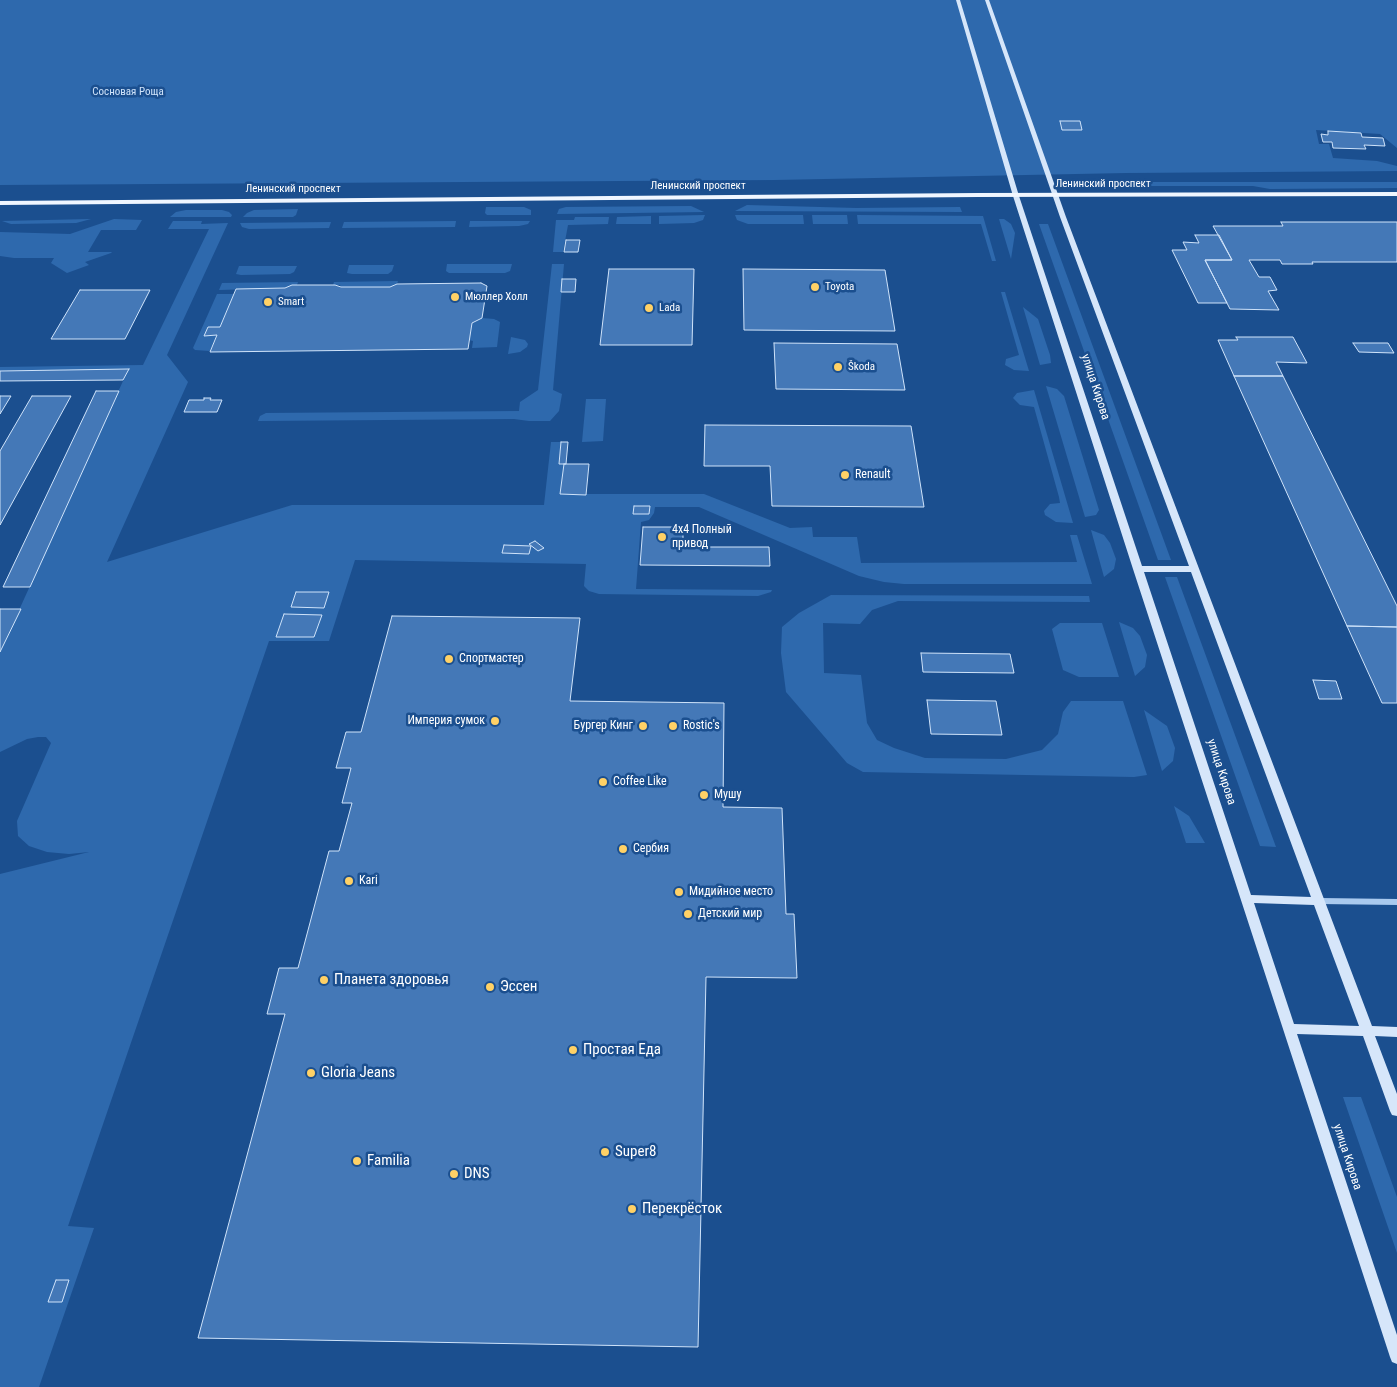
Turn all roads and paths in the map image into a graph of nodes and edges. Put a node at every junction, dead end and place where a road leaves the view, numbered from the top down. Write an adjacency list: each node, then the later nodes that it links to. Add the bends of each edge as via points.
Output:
1 (958, 0): 4 (main road, улица Кирова)
2 (986, 0): 5 (main road)
3 (1397, 194): 5 (main road, Ленинский проспект)
4 (1016, 196): 5 (main road, Ленинский проспект); 6 (main road, Ленинский проспект); 7 (main road, улица Кирова)
5 (1055, 196): 8 (main road)
6 (0, 203)
7 (1138, 569): 8 (main road); 9 (main road, улица Кирова)
8 (1195, 569): 10 (main road)
9 (1247, 899): 10 (main road); 12 (main road, улица Кирова)
10 (1319, 901): 11 (street); 13 (main road)
11 (1397, 902)
12 (1289, 1029): 13 (main road); 16 (main road, улица Кирова)
13 (1367, 1031): 14 (main road); 15 (main road)
14 (1397, 1032)
15 (1397, 1111)
16 (1397, 1358)

